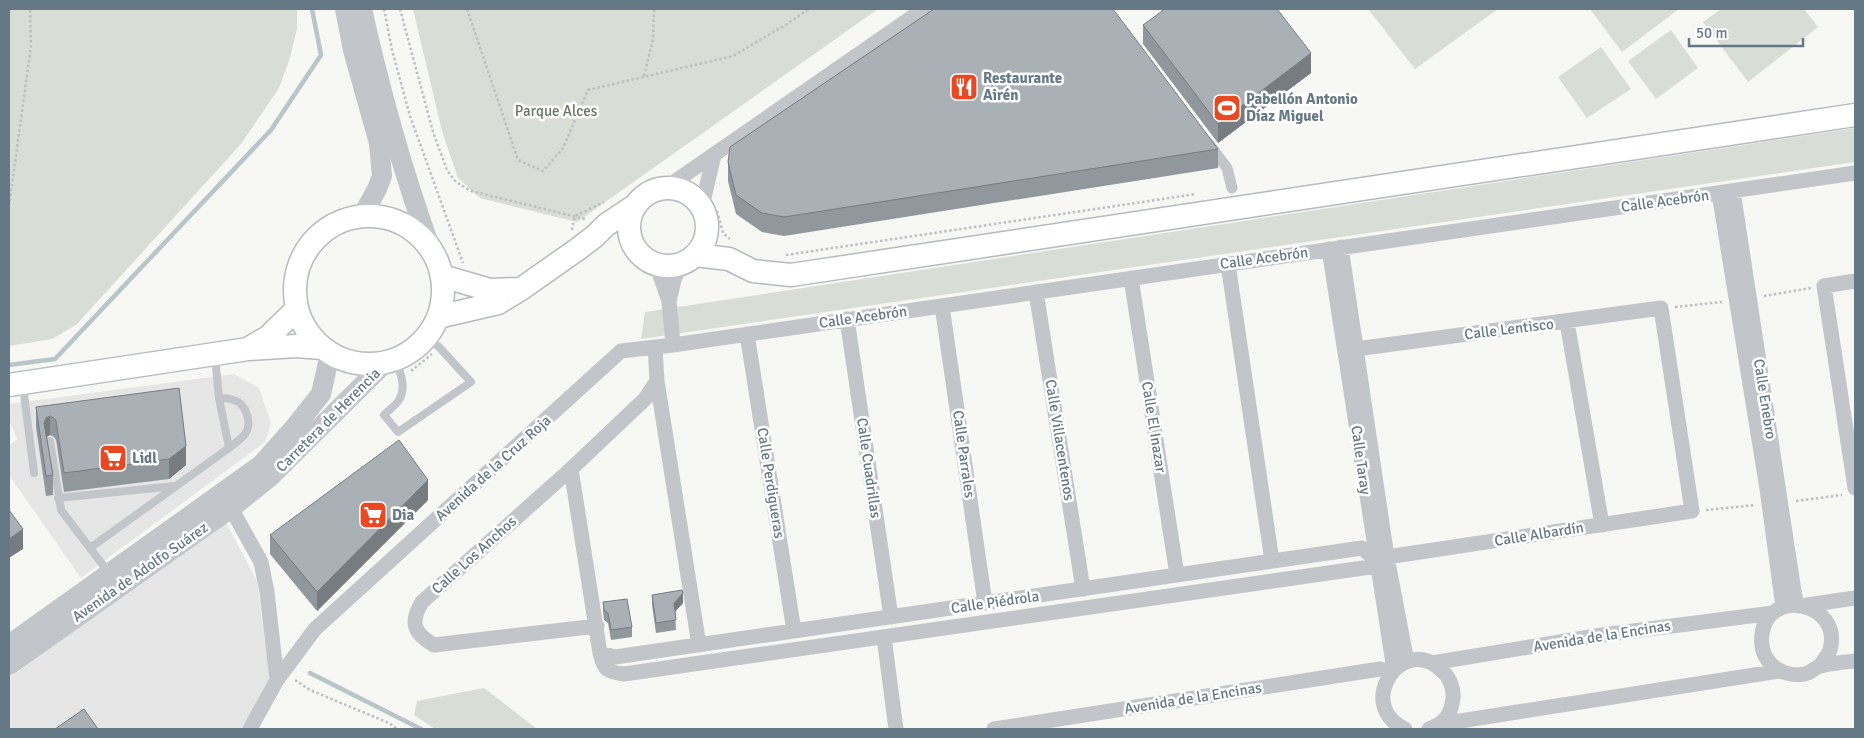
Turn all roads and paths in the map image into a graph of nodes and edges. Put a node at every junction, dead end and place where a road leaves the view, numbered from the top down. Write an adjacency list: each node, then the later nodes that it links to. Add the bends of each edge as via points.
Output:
1 (30, 9): 21 (path, via 31,46)
2 (345, 9): 23 (street, via 379,143 382,176)
3 (362, 9): 28 (street, via 406,180)
4 (384, 9): 33 (path, via 410,116)
5 (400, 9): 24 (path, via 433,132 447,170 456,182 471,192)
6 (467, 9): 10 (path, via 518,160 543,171 563,148 588,90)
7 (654, 9): 10 (path, via 653,39)
8 (809, 9): 10 (path, via 733,56)
9 (924, 9): 13 (street)
10 (644, 77)
11 (1855, 115): 30 (main road, via 791,275 754,271)
12 (1203, 136): 16 (street, via 1227,168)
13 (714, 155): 15 (street); 22 (street)
14 (1855, 173): 18 (street, Calle Acebrón)
15 (662, 183): 19 (path); 19 (main road); 22 (main road, via 693,196)
16 (1232, 188)
17 (1203, 192): 31 (path)
18 (1726, 192): 29 (street, Calle Acebrón); 42 (street, Calle Enebro)
19 (634, 197): 25 (main road); 27 (main road, via 629,220)
20 (608, 201): 24 (path)
21 (9, 206)
22 (709, 215): 30 (main road); 30 (path, via 724,233); 32 (main road, via 704,243)
23 (362, 216): 28 (main road, via 378,216 400,223); 46 (main road, via 341,221 322,232 308,247 298,266 294,288)
24 (575, 216): 25 (path); 26 (path)
25 (601, 230): 27 (main road); 40 (main road)
26 (571, 237)
27 (630, 237): 34 (main road, via 636,249)
28 (430, 247): 36 (main road)
29 (1335, 248): 35 (street, Calle Acebrón); 55 (street, Calle Taray); 74 (street, Calle Taray)
30 (730, 250): 32 (main road)
31 (783, 255)
32 (688, 259): 34 (main road, via 668,266); 43 (street, via 674,280)
33 (464, 264)
34 (656, 264): 43 (street)
35 (1228, 264): 37 (street, Calle Acebrón); 73 (street)
36 (442, 276): 40 (main road, via 490,290); 47 (main road)
37 (1131, 278): 41 (street, Calle Acebrón); 76 (street, Calle El Inazar)
38 (1855, 281): 39 (street)
39 (1824, 286): 42 (path); 68 (street)
40 (521, 289): 47 (main road, via 498,303)
41 (1036, 292): 44 (street, Calle Acebrón); 77 (street, Calle Villacentenos)
42 (1743, 299): 45 (path); 80 (street, Calle Enebro, via 1766,489)
43 (669, 301): 52 (street)
44 (942, 306): 48 (street, Calle Acebrón); 79 (street, Calle Parrales)
45 (1661, 308): 49 (street, Calle Lentisco); 71 (street, Calle Albardín, via 1692,511)
46 (297, 309): 54 (main road, via 268,337); 56 (main road, via 307,331)
47 (438, 317): 51 (main road)
48 (847, 319): 50 (street, Calle Acebrón); 81 (street, Calle Cuadrillas)
49 (1567, 322): 55 (street, Calle Lentisco); 71 (street)
50 (747, 334): 52 (street, Calle Acebrón); 83 (street, Calle Perdigueras)
51 (426, 337): 58 (main road, via 412,350); 58 (lane, via 471,382 398,432 384,415 399,400 402,388 402,375)
52 (673, 345): 53 (street, Avenida de la Cruz Roja)
53 (655, 347): 59 (street); 95 (street, Avenida de la Cruz Roja, via 621,351 316,629)
54 (248, 349): 56 (main road, via 296,346); 57 (main road)
55 (1356, 349): 74 (street, Calle Taray)
56 (326, 351): 58 (main road, via 357,363); 65 (street, Carretera de Herencia, via 321,394)
57 (215, 354): 60 (main road); 61 (lane)
58 (391, 361): 65 (street, Carretera de Herencia)
59 (657, 381): 64 (street, Calle Los Anchos, via 645,400); 86 (street)
60 (16, 384): 66 (lane)
61 (219, 398): 63 (lane); 63 (lane, via 232,398 247,411 249,424 246,434)
62 (50, 442): 69 (lane)
63 (229, 448): 67 (lane)
64 (571, 470): 82 (street); 82 (street, Calle Los Anchos, via 422,602 415,614 415,625 418,634 434,645)
65 (266, 471): 70 (street, Avenida de Adolfo Suárez); 75 (street, Avenida de Adolfo Suárez)
66 (34, 473)
67 (176, 486): 69 (lane); 72 (lane)
68 (1855, 488)
69 (58, 498): 72 (lane, via 61,510)
70 (231, 508): 91 (street, Avenida de Adolfo Suárez); 95 (street, via 260,562)
71 (1602, 525): 74 (street, Calle Albardín)
72 (90, 548): 75 (lane)
73 (1272, 561): 74 (street, Calle Piédrola, via 1362,548); 76 (street, Calle Piédrola)
74 (1380, 561): 84 (street, Calle Albardín); 89 (street, Calle Taray); 93 (street, Calle Taray)
75 (109, 573): 85 (street, Avenida de Adolfo Suárez)
76 (1177, 575): 77 (street, Calle Piédrola)
77 (1083, 589): 79 (street, Calle Piédrola)
78 (1855, 598): 80 (street, Avenida de la Encinas)
79 (985, 603): 81 (street, Calle Piédrola)
80 (1790, 608): 90 (street, Avenida de la Encinas); 92 (street, via 1822,615 1831,632 1830,650); 94 (street, via 1763,627 1761,644 1767,659)
81 (891, 617): 83 (street, Calle Piédrola)
82 (597, 626): 87 (street)
83 (794, 631): 86 (street, Calle Piédrola)
84 (884, 637): 87 (street, Calle Albardín, via 624,674 611,673 603,666); 99 (street)
85 (9, 645)
86 (699, 645): 87 (street, Calle Piédrola, via 615,658)
87 (600, 653)
88 (1855, 661): 92 (street)
89 (1408, 662): 90 (street, Avenida de la Encinas); 93 (street)
90 (1432, 663): 96 (street, via 1446,674 1454,691 1452,710)
91 (9, 666)
92 (1820, 666): 94 (street, via 1807,673 1793,675)
93 (1393, 671): 100 (street, Avenida de la Encinas, via 1380,669); 101 (street, via 1385,683 1382,698 1386,713 1396,725)
94 (1780, 671): 96 (street)
95 (280, 676): 97 (street, Avenida de la Cruz Roja); 98 (path)
96 (1435, 727)
97 (250, 729)
98 (397, 729)
99 (896, 729)
100 (994, 729)
101 (1405, 729)

